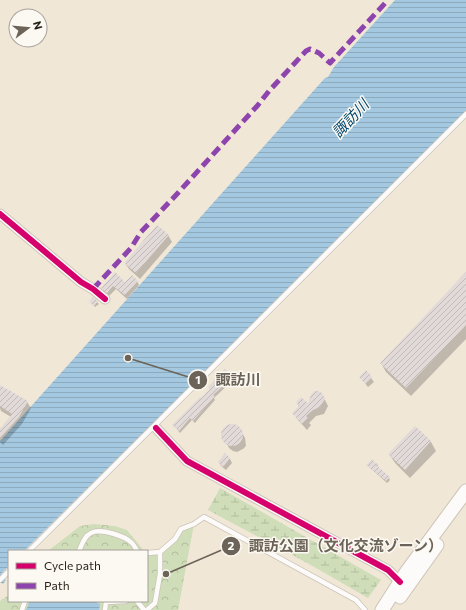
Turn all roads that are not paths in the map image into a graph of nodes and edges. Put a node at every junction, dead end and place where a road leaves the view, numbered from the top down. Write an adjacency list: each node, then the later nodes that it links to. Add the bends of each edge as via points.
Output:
1 (466, 114): 7 (lane)
2 (0, 214): 3 (street)
3 (105, 299)
4 (156, 428): 14 (street, via 187,461 388,570)
5 (466, 490): 14 (street)
6 (466, 504): 20 (street)
7 (30, 550)
8 (79, 550): 9 (lane, via 83,540 91,533 99,531 116,534 132,542)
9 (136, 550)
10 (160, 552): 11 (lane); 17 (lane, via 160,574 155,603); 18 (lane, via 175,539 181,529 204,517 356,600)
11 (148, 553)
12 (8, 572): 13 (lane)
13 (0, 580)
14 (400, 582): 19 (street)
15 (138, 602): 16 (lane)
16 (144, 610)
17 (148, 610)
18 (365, 610)
19 (382, 610)
20 (392, 610)

